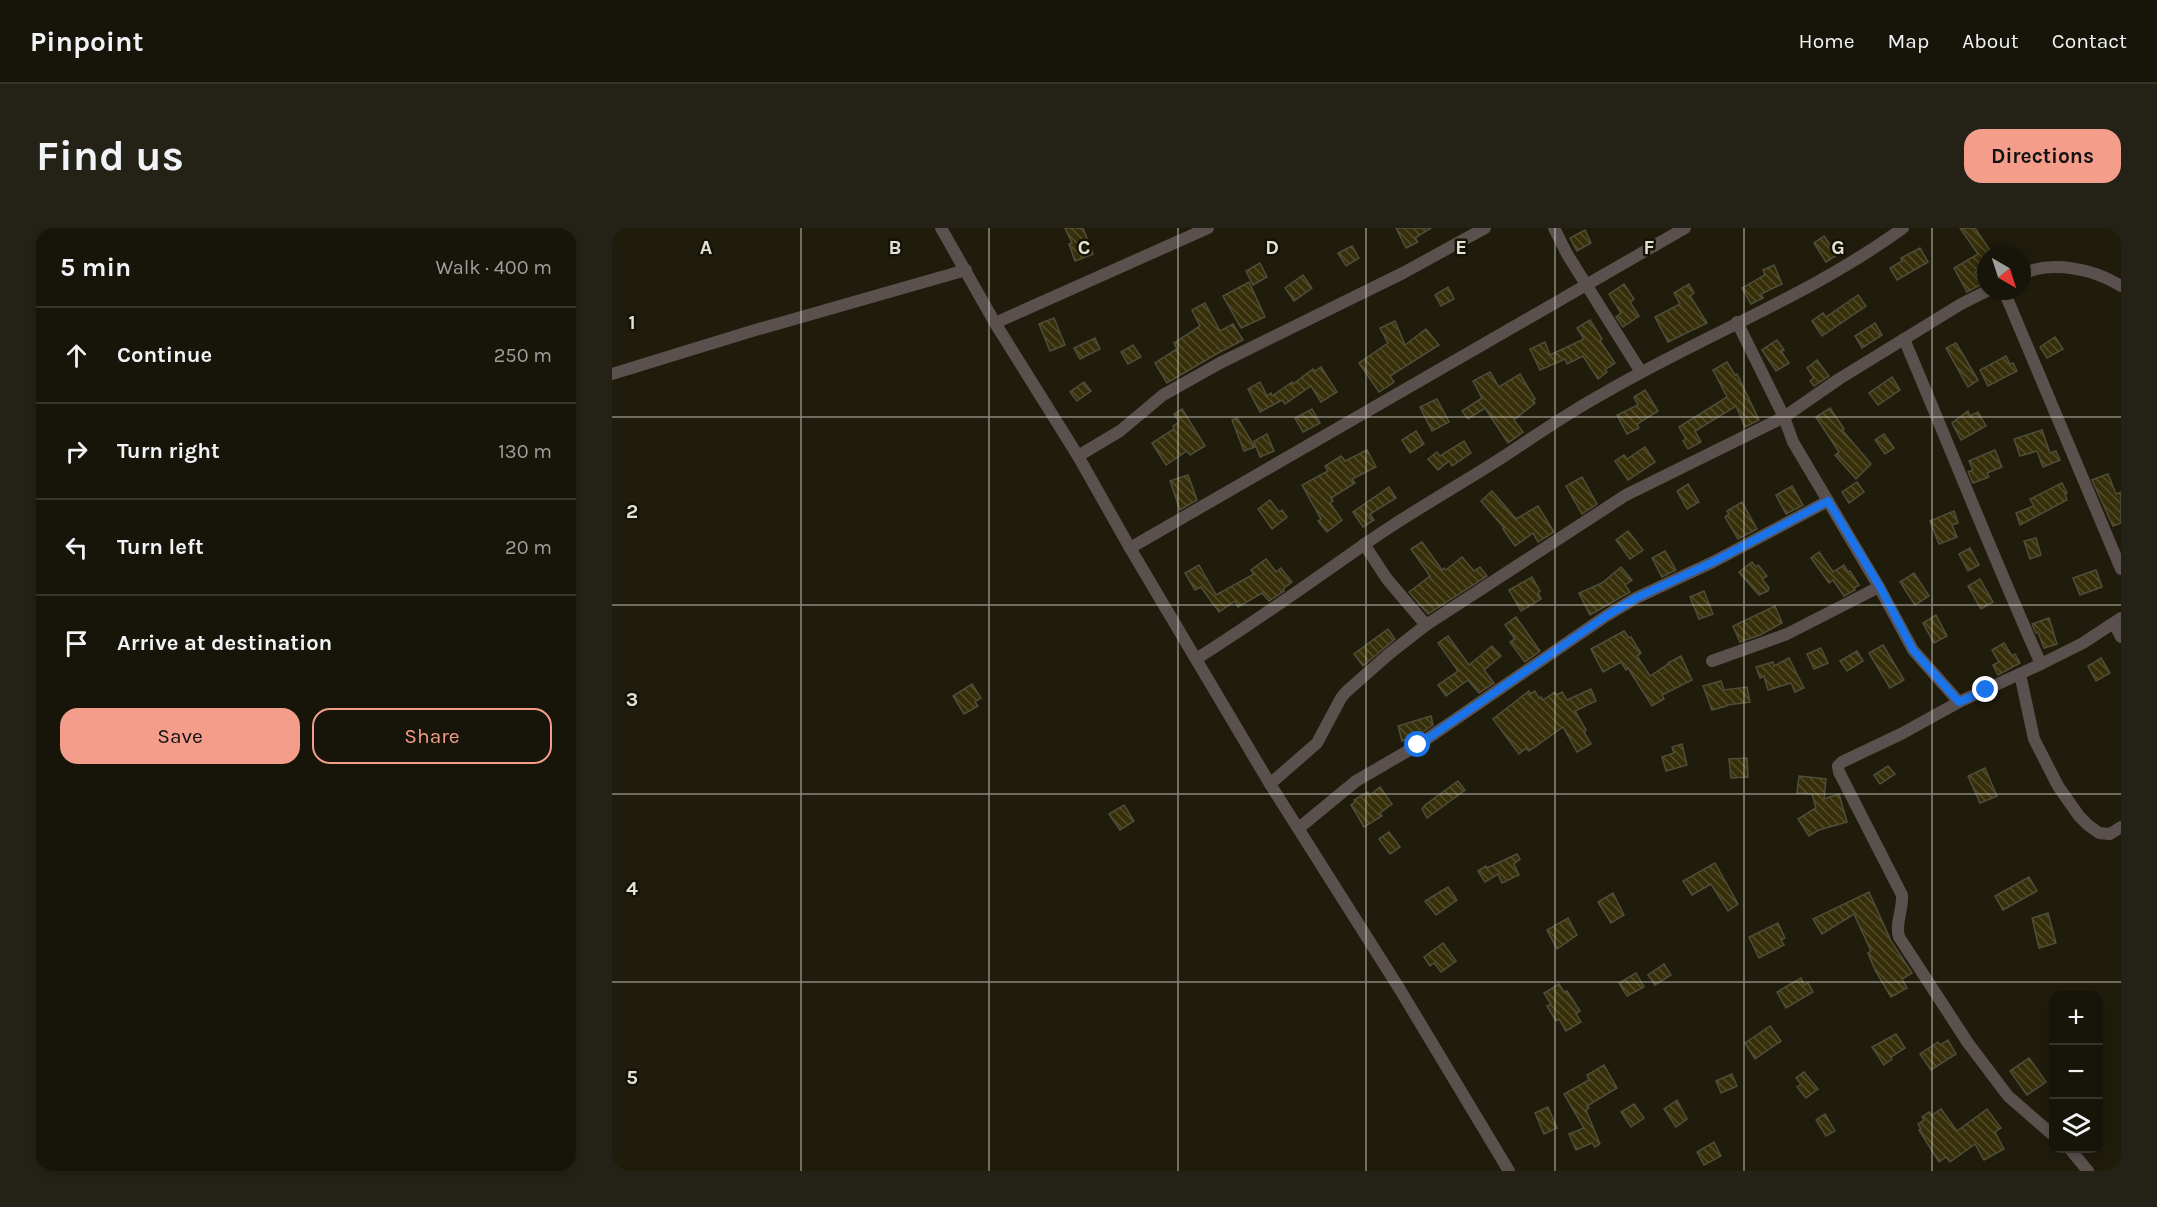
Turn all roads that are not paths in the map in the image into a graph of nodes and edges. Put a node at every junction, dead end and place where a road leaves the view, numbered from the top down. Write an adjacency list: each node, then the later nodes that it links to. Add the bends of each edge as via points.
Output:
1 (941, 228): 7 (street)
2 (1208, 228): 14 (street)
3 (1485, 228): 19 (street, via 1220,363 1163,395 1120,431)
4 (1554, 228): 9 (street)
5 (1685, 228): 9 (street)
6 (1903, 228): 13 (street, via 1813,286)
7 (966, 270): 14 (street); 17 (street)
8 (2031, 272): 10 (street, via 2068,268)
9 (1585, 284): 16 (street); 22 (street)
10 (2121, 286)
11 (1977, 296): 15 (street)
12 (2008, 300): 23 (street)
13 (1737, 322): 16 (street); 18 (street)
14 (995, 323): 19 (street)
15 (1904, 339): 18 (street); 30 (street)
16 (1641, 372): 21 (street, via 1538,432)
17 (612, 374)
18 (1784, 417): 20 (street, via 1793,442); 26 (street, via 1626,495)
19 (1078, 456): 22 (street)
20 (1828, 501): 24 (street); 35 (street, via 1606,616 1418,745 1356,781)
21 (1364, 544): 26 (street); 28 (street, via 1279,606)
22 (1130, 548): 28 (street)
23 (2121, 570)
24 (1880, 587): 29 (street, via 1788,634); 32 (street, via 1913,650)
25 (2117, 621): 27 (street); 30 (street)
26 (1426, 625): 33 (street, via 1346,692 1317,742)
27 (2121, 637)
28 (1196, 659): 33 (street)
29 (1712, 661)
30 (2041, 664): 31 (street)
31 (2020, 674): 32 (street); 34 (street, via 2034,739 2058,786 2079,816 2099,832 2110,834)
32 (1959, 702): 36 (street, via 1842,762 1839,772 1902,895 1899,937 1968,1043 2008,1096)
33 (1270, 784): 35 (street)
34 (2121, 827)
35 (1299, 828): 38 (street)
36 (2049, 1132)
37 (2072, 1153): 39 (street)
38 (1509, 1171)
39 (2088, 1171)

